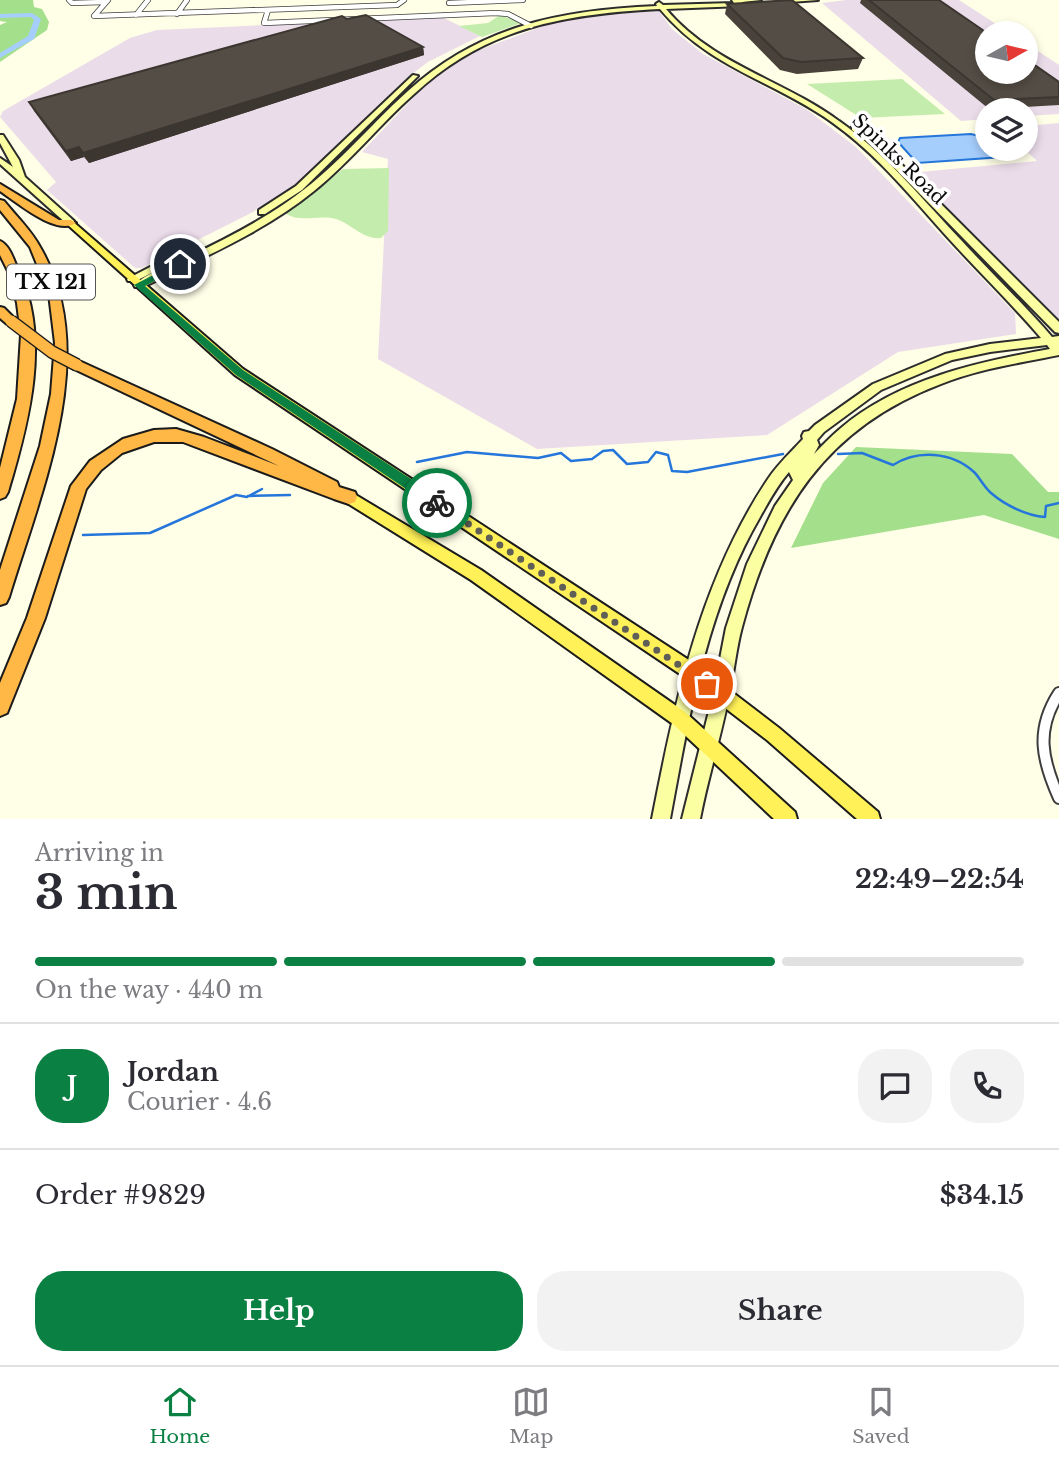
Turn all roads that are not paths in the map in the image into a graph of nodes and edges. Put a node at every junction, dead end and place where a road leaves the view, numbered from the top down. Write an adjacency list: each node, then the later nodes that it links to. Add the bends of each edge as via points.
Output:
1 (69, 0): 8 (street)
2 (148, 0): 19 (street)
3 (187, 0): 18 (street)
4 (326, 0): 14 (street)
5 (365, 0): 13 (street)
6 (523, 0): 10 (street)
7 (814, 0): 11 (main road)
8 (107, 1): 19 (street, via 94,16)
9 (403, 2): 13 (street)
10 (449, 2): 17 (street)
11 (764, 2): 12 (main road)
12 (664, 4): 21 (main road, via 584,10); 23 (main road, Spinks Road, via 702,42)
13 (364, 7): 14 (street)
14 (324, 8): 16 (street)
15 (268, 10): 16 (street); 18 (street); 20 (street)
16 (274, 10): 20 (street)
17 (449, 11)
18 (177, 14): 19 (street)
19 (136, 15)
20 (267, 23): 21 (street, via 496,13)
21 (528, 24): 22 (main road, via 486,36)
22 (447, 58): 26 (main road, via 404,85); 27 (main road)
23 (840, 120): 35 (main road, Spinks Road, via 877,145); 36 (main road, Spinks Road)
24 (0, 137): 28 (main road)
25 (0, 160): 28 (main road)
26 (328, 161): 27 (main road); 33 (main road, via 299,188 256,216)
27 (342, 164): 33 (main road, via 285,208)
28 (21, 179): 31 (main road)
29 (0, 187): 31 (highway, via 57,223)
30 (0, 203): 43 (highway, TX 121, via 24,229 43,261 56,300 61,349 47,454)
31 (71, 223): 33 (main road)
32 (0, 244): 41 (highway, TX 121, via 23,300 28,349 23,403)
33 (135, 282): 46 (main road, via 217,355 267,392)
34 (0, 311): 42 (highway, bridge, via 52,352 267,453)
35 (1059, 329)
36 (1057, 346): 37 (main road, via 953,356); 38 (main road, via 971,368)
37 (904, 375): 38 (main road, via 905,381 877,401); 39 (main road, via 870,390)
38 (879, 407): 40 (main road, via 853,423)
39 (808, 436): 40 (main road, via 813,445 794,469); 46 (main road, via 764,490 741,529)
40 (798, 478): 48 (main road, via 777,512 743,597)
41 (0, 490)
42 (349, 497): 49 (highway, via 309,486 184,436 152,436 117,449 88,472 79,486 36,618); 50 (main road, via 476,575)
43 (9, 566): 44 (highway); 45 (highway)
44 (0, 586)
45 (0, 597)
46 (692, 673): 48 (main road); 50 (main road)
47 (1059, 693): 52 (street, via 1043,717 1041,732 1046,765)
48 (721, 695): 51 (main road); 56 (main road)
49 (0, 706)
50 (679, 718): 51 (main road); 53 (main road)
51 (708, 748): 54 (main road); 55 (main road)
52 (1059, 798)
53 (661, 819)
54 (691, 819)
55 (788, 819)
56 (871, 819)

